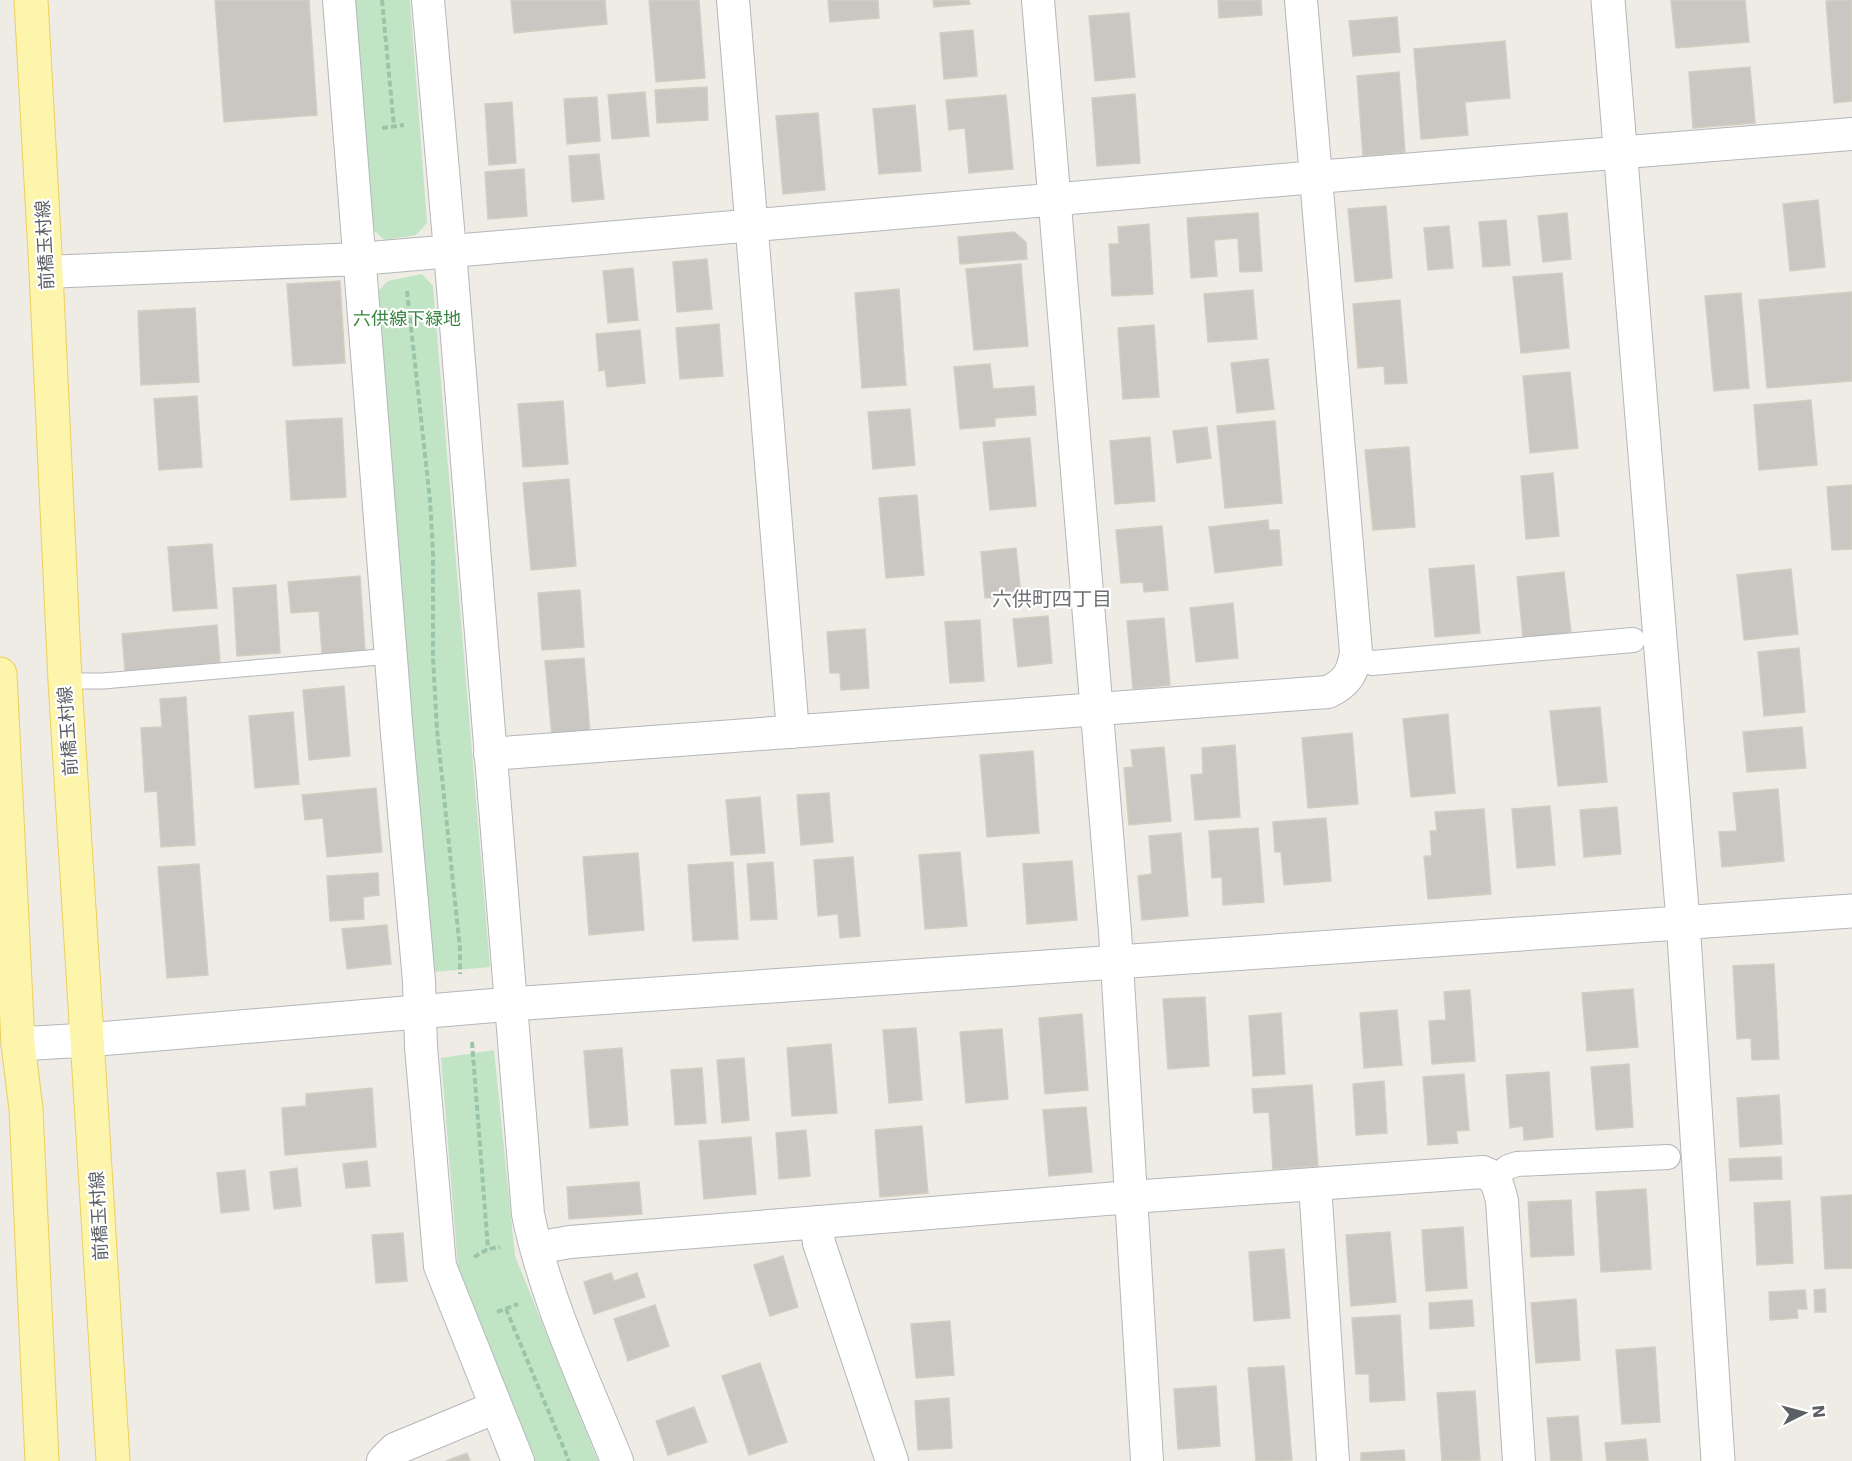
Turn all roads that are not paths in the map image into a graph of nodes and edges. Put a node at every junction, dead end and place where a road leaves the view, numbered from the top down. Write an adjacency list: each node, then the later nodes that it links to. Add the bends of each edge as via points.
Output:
1 (31, 0): 15 (main road, 前橋玉村線)
2 (339, 0): 14 (street)
3 (428, 0): 13 (street)
4 (733, 0): 12 (street)
5 (1038, 0): 11 (street)
6 (1301, 0): 10 (street)
7 (1608, 0): 9 (street)
8 (1852, 134): 9 (street)
9 (1620, 153): 10 (street); 25 (street)
10 (1316, 177): 11 (street); 18 (street)
11 (1054, 199): 12 (street); 21 (street)
12 (752, 224): 13 (street); 22 (street)
13 (450, 251): 14 (street); 23 (street)
14 (359, 259): 15 (street); 17 (street)
15 (46, 272): 20 (main road, 前橋玉村線)
16 (1633, 640): 18 (street, via 1373,663)
17 (391, 656): 20 (lane); 28 (street)
18 (1355, 659): 21 (street, via 1348,679 1328,692)
19 (0, 674): 30 (main road)
20 (65, 681): 29 (main road, 前橋玉村線)
21 (1096, 710): 22 (street); 26 (street)
22 (793, 732): 23 (street)
23 (489, 754): 27 (street)
24 (1852, 910): 25 (street)
25 (1683, 921): 26 (street); 47 (street)
26 (1117, 961): 27 (street); 34 (street)
27 (511, 1004): 28 (street); 36 (street, via 528,1214)
28 (420, 1011): 29 (street); 37 (street, via 440,1266)
29 (87, 1040): 30 (street); 39 (main road, 前橋玉村線)
30 (9, 1045): 38 (main road, via 26,1109)
31 (1668, 1157): 32 (street, via 1517,1164)
32 (1494, 1178): 33 (street, via 1483,1172); 46 (street, via 1502,1201)
33 (1315, 1184): 34 (street); 45 (street)
34 (1131, 1197): 35 (street); 44 (street)
35 (816, 1222): 36 (street); 43 (street, via 819,1243)
36 (534, 1244): 42 (street)
37 (496, 1407): 40 (street, via 395,1449); 41 (street)
38 (42, 1461)
39 (113, 1461)
40 (383, 1461)
41 (518, 1461)
42 (617, 1461)
43 (892, 1461)
44 (1147, 1461)
45 (1333, 1461)
46 (1519, 1461)
47 (1718, 1461)

